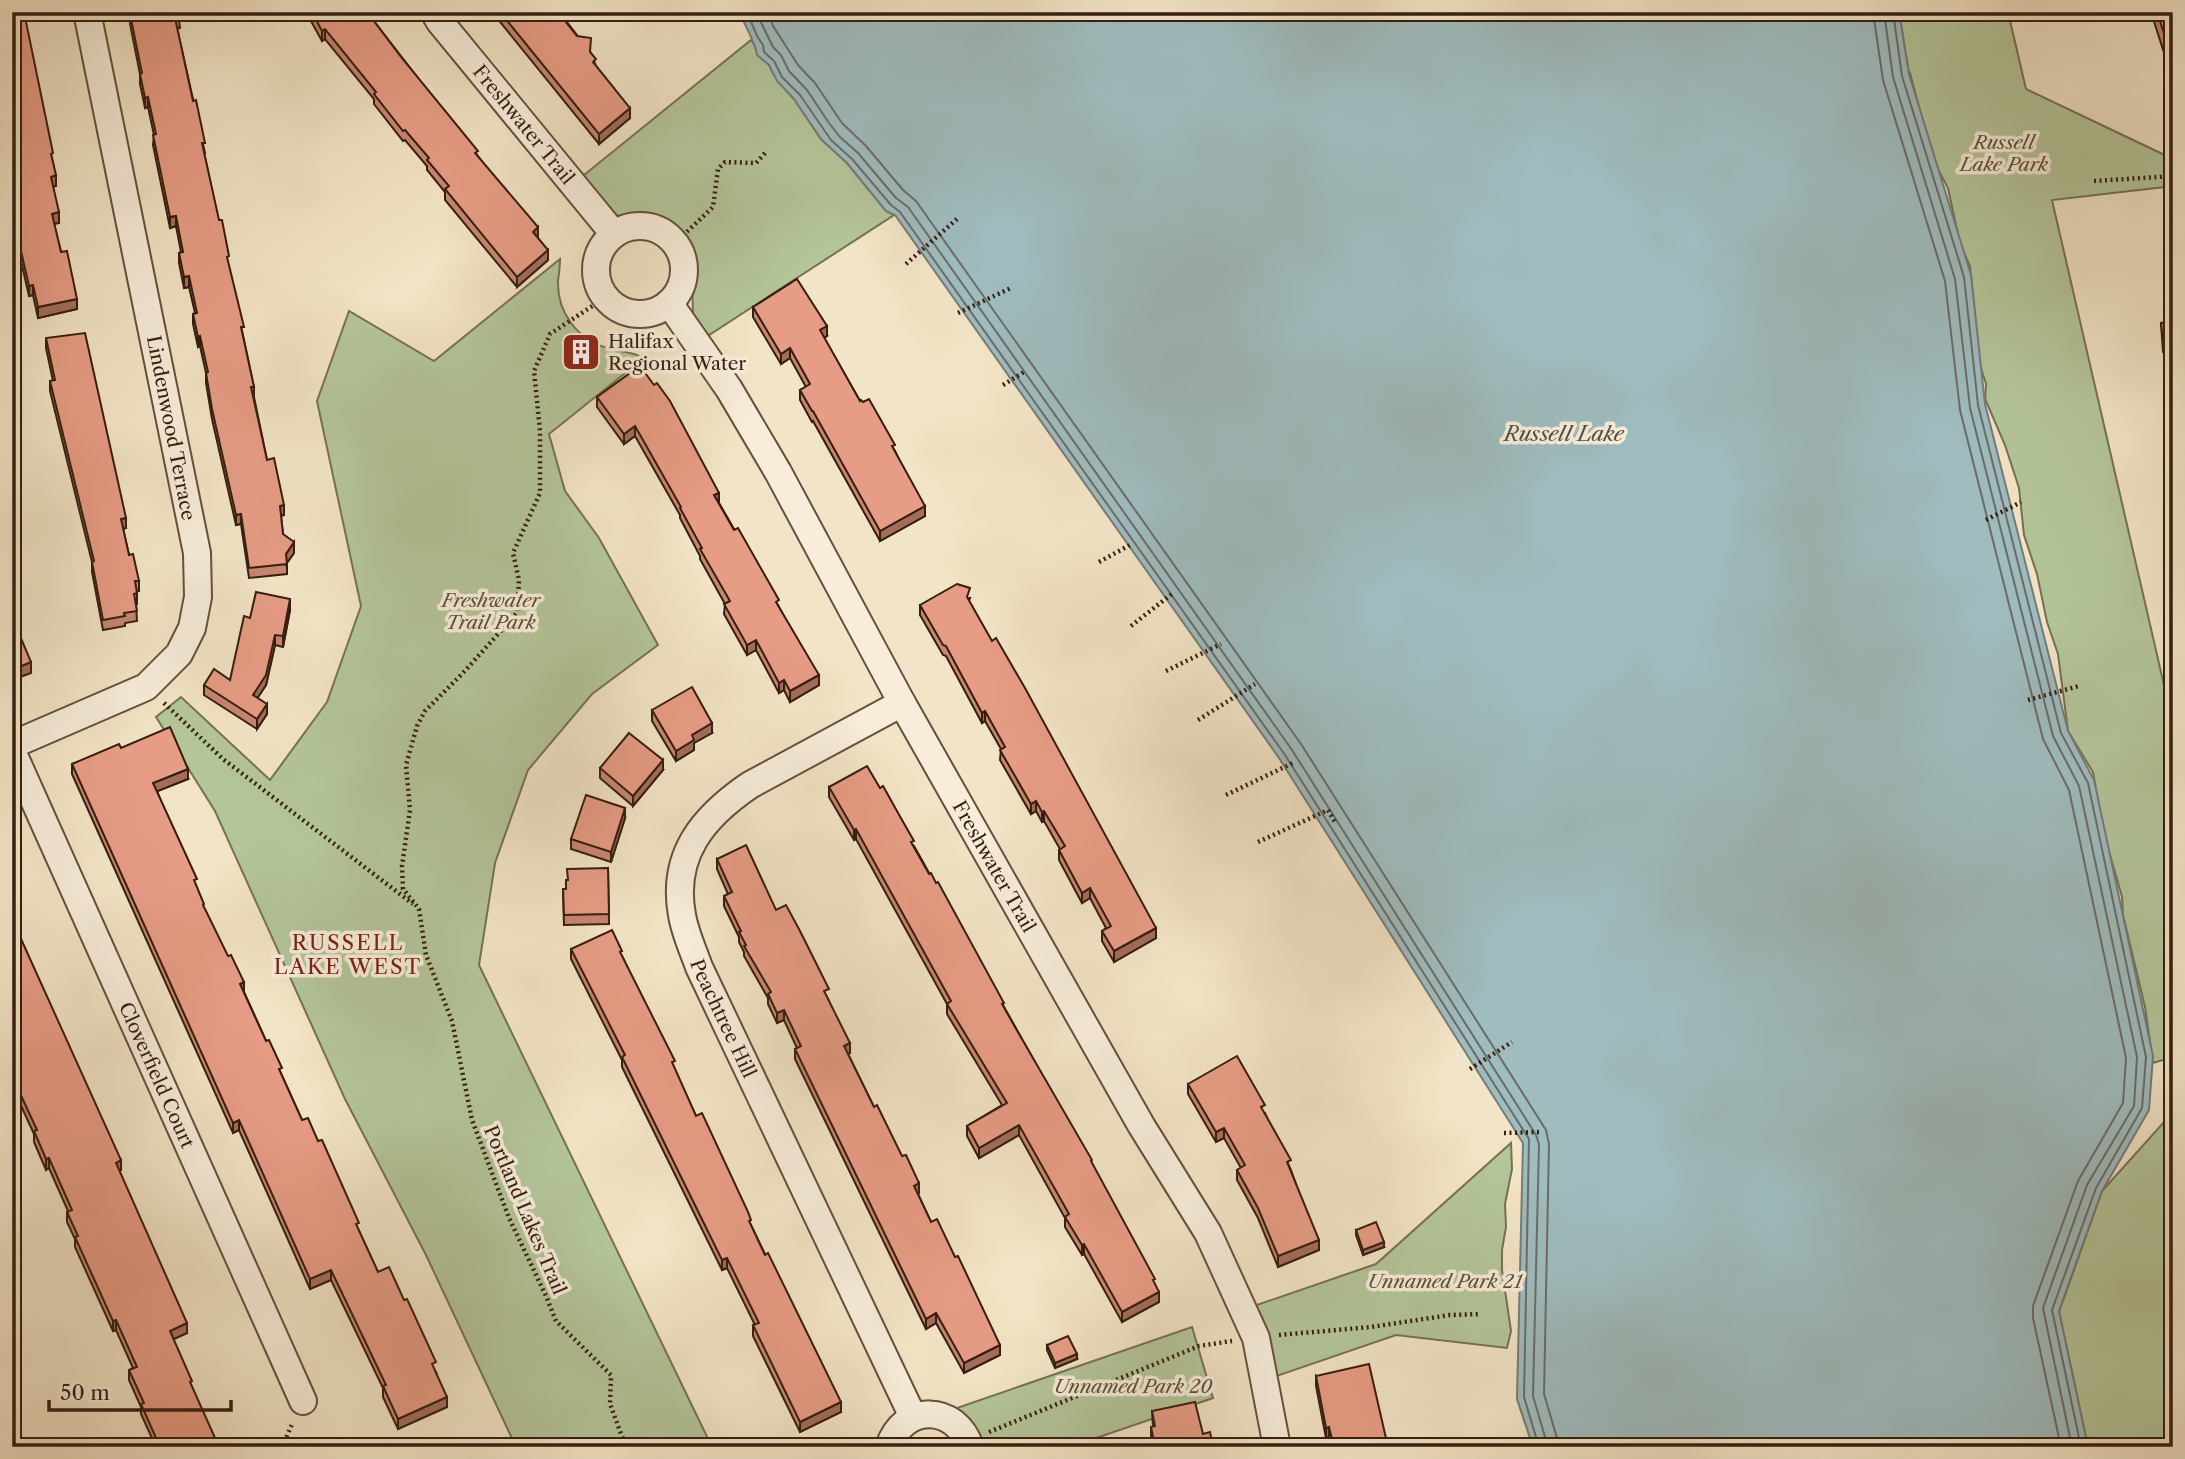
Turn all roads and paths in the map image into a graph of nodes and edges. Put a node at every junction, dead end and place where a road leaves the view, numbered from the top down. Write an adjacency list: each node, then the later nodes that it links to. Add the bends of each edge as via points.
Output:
1 (87, 12): 26 (street, Lindenwood Terrace, via 197,553 198,597 192,628 178,654)
2 (434, 12): 7 (street, Freshwater Trail)
3 (766, 152): 8 (path, via 756,163 725,162 718,169 713,206)
4 (2173, 176): 5 (path)
5 (2094, 181)
6 (958, 218): 9 (path)
7 (614, 234): 8 (street, via 642,225 657,229); 11 (street, via 598,257 597,278)
8 (675, 243): 12 (street, via 684,263 684,278)
9 (906, 264)
10 (1010, 288): 13 (path)
11 (606, 298): 12 (street, via 629,313 657,311); 36 (path, Portland Lakes Trail, via 550,334 534,371 540,494 513,553 519,580 517,613 425,711 409,750 410,810 403,889)
12 (669, 303): 28 (street, Freshwater Trail, via 729,389 778,472)
13 (958, 313)
14 (1024, 372): 15 (path)
15 (1003, 385)
16 (2021, 502): 17 (path)
17 (1986, 520)
18 (1130, 545): 19 (path)
19 (1100, 562)
20 (1173, 593): 21 (path)
21 (1131, 626)
22 (1221, 644): 23 (path)
23 (1166, 671)
24 (1255, 684): 29 (path)
25 (2079, 686): 27 (path)
26 (146, 687): 30 (street, Lindenwood Terrace); 36 (path, via 223,759)
27 (2028, 700)
28 (902, 704): 42 (street, Freshwater Trail, via 1141,1125 1208,1233); 44 (street, Peachtree Hill, via 750,785 708,819 688,850 680,896 699,967)
29 (1198, 720)
30 (12, 745)
31 (12, 751): 43 (street, Cloverfield Court)
32 (1296, 762): 33 (path)
33 (1226, 795)
34 (1336, 824): 35 (path, via 1328,810)
35 (1258, 842)
36 (419, 909): 46 (path, Portland Lakes Trail, via 426,955 452,1021 472,1120 509,1217 556,1321 611,1375 610,1404)
37 (1512, 1042): 38 (path)
38 (1470, 1069)
39 (1542, 1132): 40 (path)
40 (1504, 1133)
41 (1481, 1314): 42 (path)
42 (1256, 1338): 45 (path, via 1199,1346); 48 (street, Freshwater Trail)
43 (303, 1401)
44 (913, 1417): 45 (street, via 939,1415 951,1420 962,1428); 47 (street, via 892,1437)
45 (969, 1444)
46 (626, 1447)
47 (889, 1447)
48 (1277, 1447)

